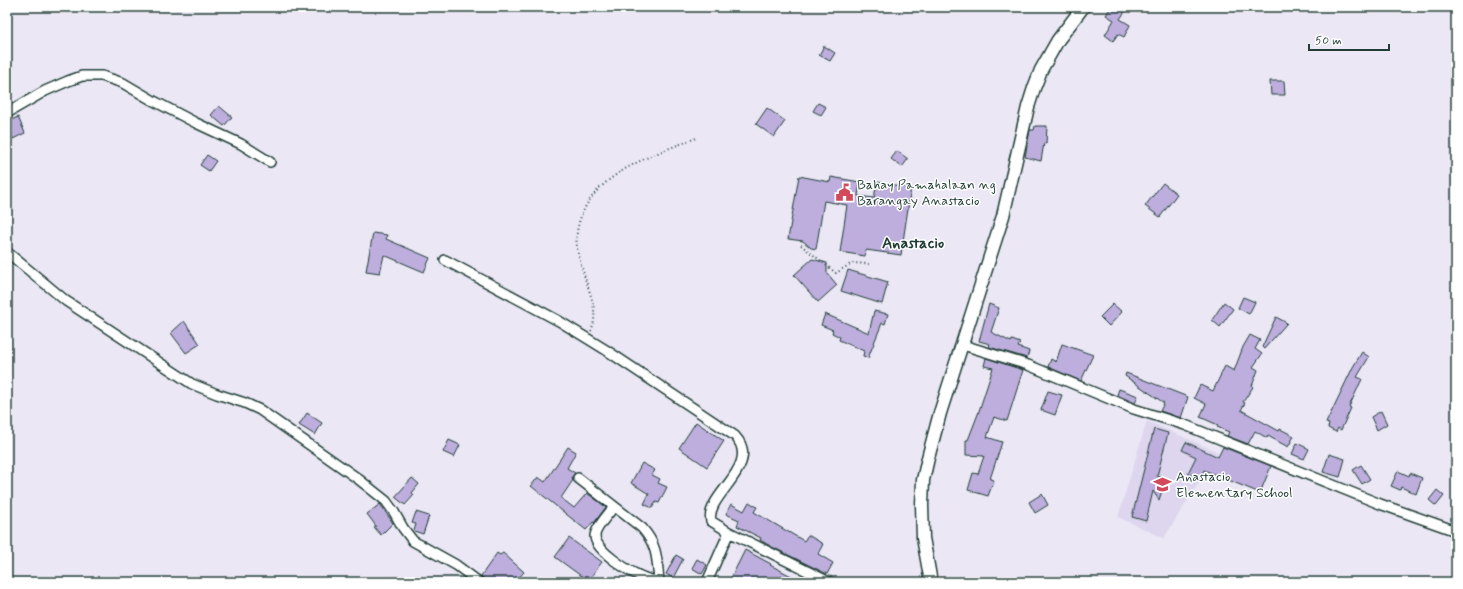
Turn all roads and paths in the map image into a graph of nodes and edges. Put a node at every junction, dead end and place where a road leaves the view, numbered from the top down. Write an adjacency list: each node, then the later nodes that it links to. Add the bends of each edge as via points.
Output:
1 (1084, 7): 10 (street, via 1058,40 1036,82 1003,216)
2 (7, 113): 4 (street, via 45,91 82,76 102,76 123,83 189,120 241,144)
3 (696, 138): 9 (path, via 651,156 617,174 600,187 583,210 576,233 577,250 594,304 593,327)
4 (270, 162)
5 (801, 245): 8 (path, via 836,273 852,263)
6 (7, 252): 15 (street, via 66,301 192,384 245,403 267,414 386,501 413,541 456,565)
7 (445, 260): 9 (street)
8 (869, 264)
9 (588, 339): 14 (street, via 740,441 743,458 710,516 711,521)
10 (963, 345): 13 (street, via 1028,365 1134,410 1185,425 1380,504); 19 (street, via 940,413 923,480 923,538)
11 (578, 478): 12 (street)
12 (614, 507): 16 (street, via 642,528 652,541 658,561); 16 (street, via 596,533 599,546 612,559 638,575)
13 (1456, 531)
14 (729, 532): 17 (street); 18 (street)
15 (479, 582)
16 (659, 582)
17 (707, 582)
18 (829, 582)
19 (931, 582)

